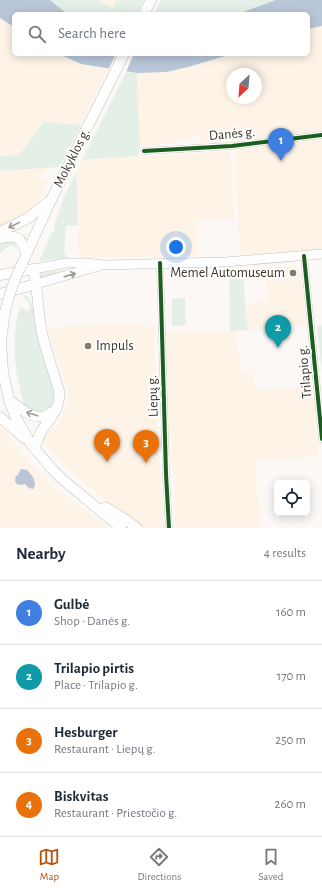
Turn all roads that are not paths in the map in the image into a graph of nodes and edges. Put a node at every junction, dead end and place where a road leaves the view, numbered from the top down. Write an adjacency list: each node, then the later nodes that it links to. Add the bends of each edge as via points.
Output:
1 (151, 0): 2 (main road)
2 (145, 12)
3 (123, 56): 6 (main road, Mokyklos g.)
4 (322, 135): 5 (street, Danės g., via 232,146)
5 (144, 151)
6 (51, 200): 7 (main road, one-way to 7, via 28,218); 9 (main road, Mokyklos g.)
7 (0, 232)
8 (0, 238): 9 (main road, via 12,236 19,239)
9 (26, 254): 18 (main road, Mokyklos g., bridge, via 13,284 6,312)
10 (322, 254): 11 (main road)
11 (304, 256): 12 (main road, via 225,262); 22 (street, Trilapio g.)
12 (160, 263): 13 (main road); 27 (street, Liepų g.)
13 (104, 265): 14 (main road, via 66,263); 16 (main road, one-way to 13)
14 (34, 269): 15 (main road); 16 (main road)
15 (0, 275)
16 (36, 284): 17 (main road); 20 (main road, via 45,346 60,397)
17 (0, 294)
18 (1, 353): 19 (main road, Mokyklos g.)
19 (9, 400): 20 (main road, one-way to 19, via 44,416 33,415); 23 (main road, Mokyklos g., via 16,418)
20 (56, 410): 23 (main road)
21 (0, 417): 23 (main road)
22 (322, 439)
23 (33, 445): 24 (main road, via 52,469)
24 (80, 493): 25 (main road); 26 (main road)
25 (122, 528)
26 (137, 528)
27 (169, 528)

